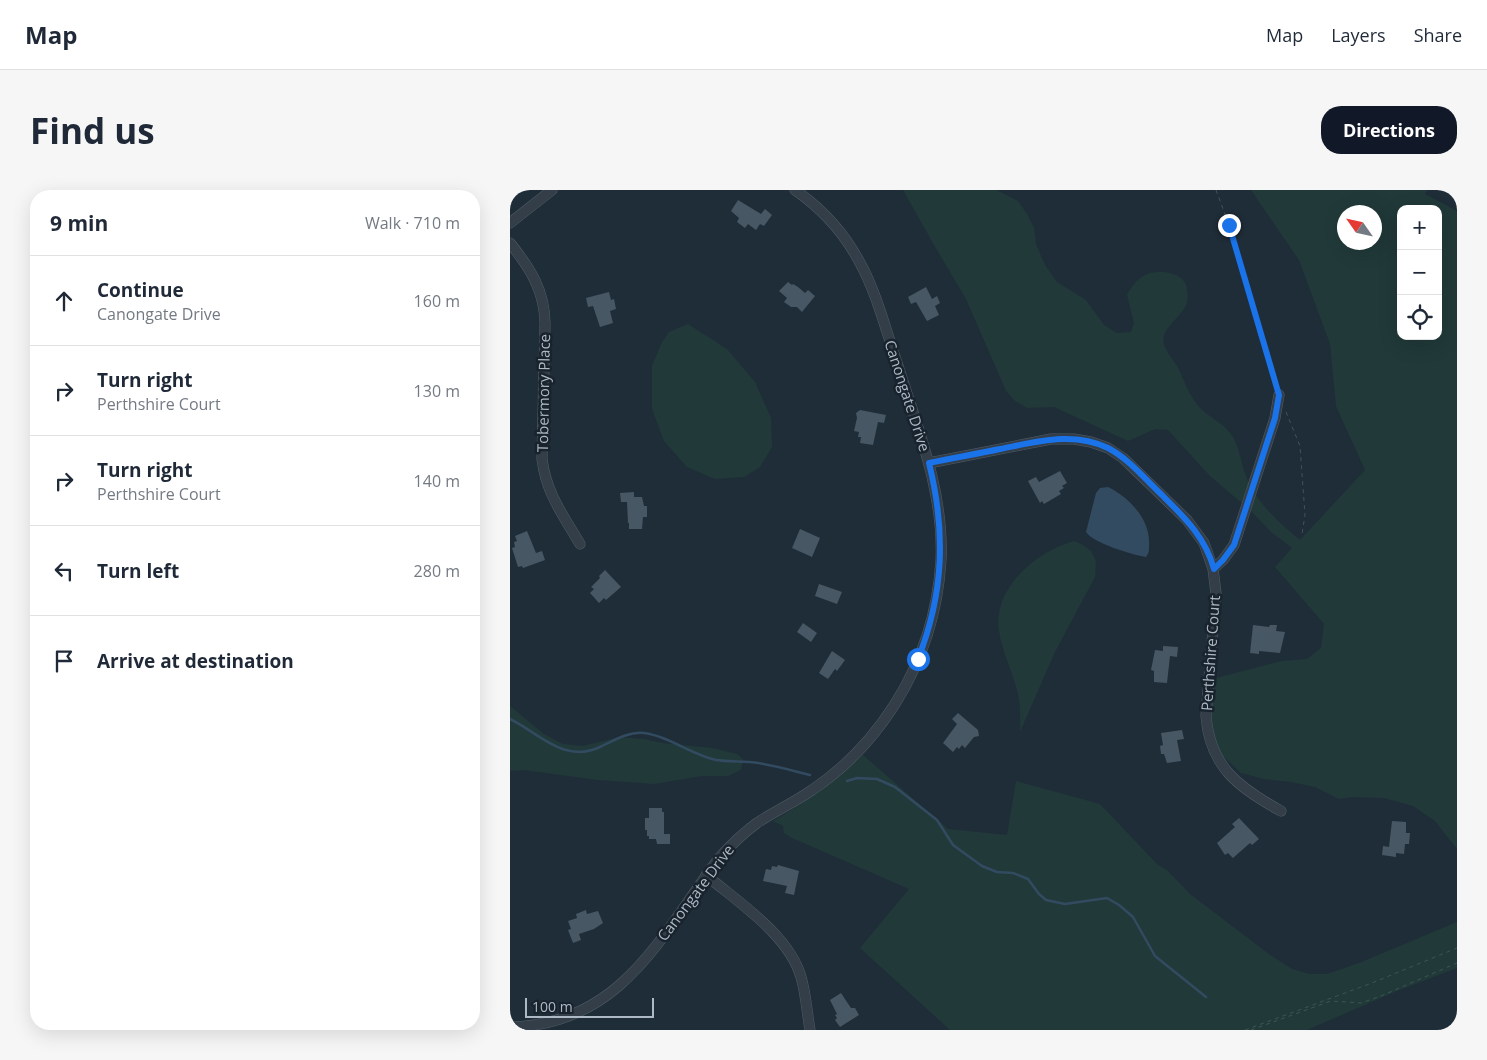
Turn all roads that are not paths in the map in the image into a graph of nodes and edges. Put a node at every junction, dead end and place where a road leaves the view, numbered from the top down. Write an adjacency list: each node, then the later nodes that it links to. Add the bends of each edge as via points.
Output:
1 (552, 190): 3 (street)
2 (797, 191): 6 (street, Canongate Drive, via 846,240 868,280)
3 (510, 222)
4 (510, 243): 7 (street, Tobermory Place, via 534,277 544,303 542,459 553,499)
5 (1279, 395): 8 (street, via 1275,418 1234,545)
6 (929, 463): 8 (street, Perthshire Court, via 1051,439 1074,438 1100,445 1130,464 1193,527 1204,543); 10 (street, Canongate Drive, via 936,488 941,534 939,585 927,635 908,683 880,726 841,768 810,792 745,832)
7 (580, 544)
8 (1214, 569): 9 (street, Perthshire Court, via 1216,593 1206,704 1212,746 1237,783)
9 (1281, 810)
10 (706, 875): 11 (street, Canongate Drive, via 643,963 616,989 561,1019); 12 (street, via 770,929 790,951 801,977)
11 (510, 1027)
12 (810, 1030)

